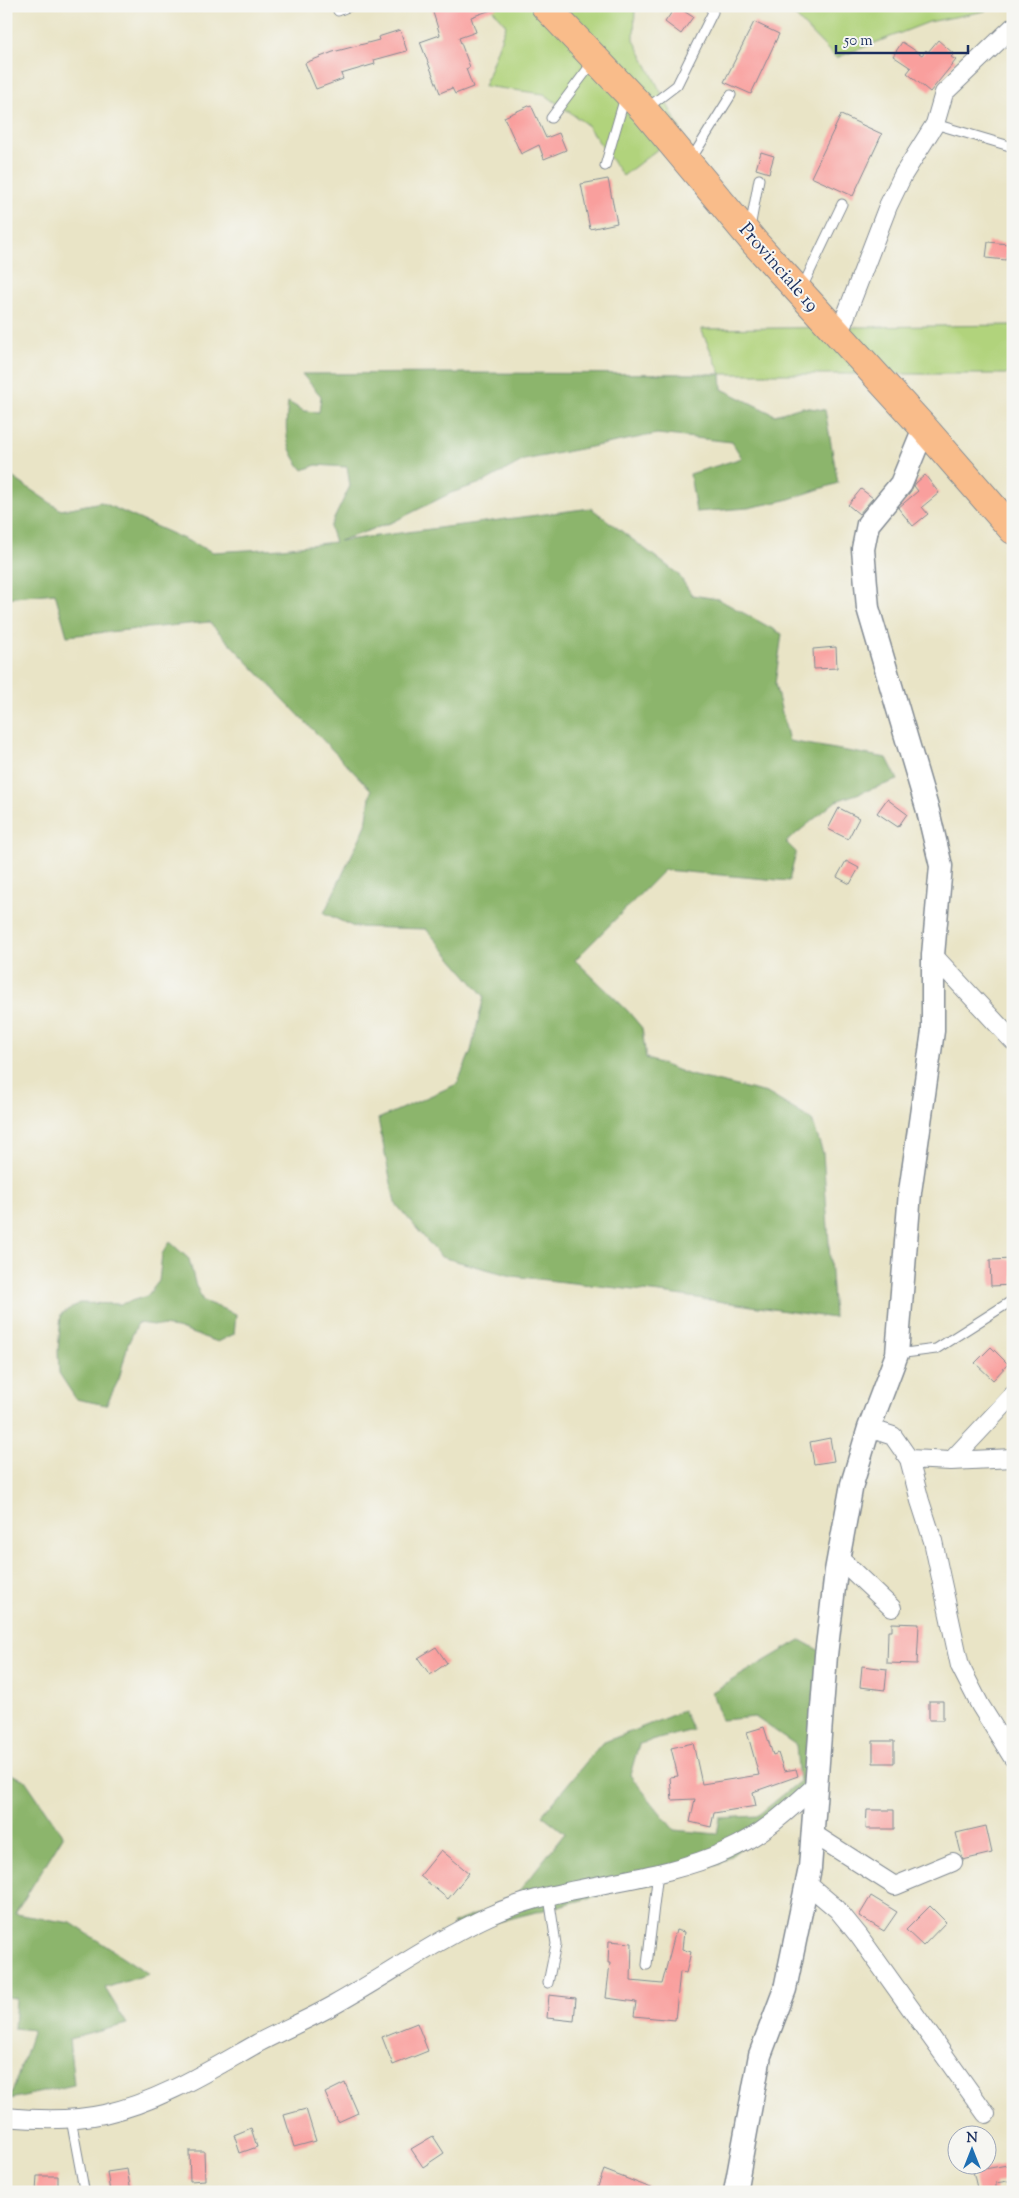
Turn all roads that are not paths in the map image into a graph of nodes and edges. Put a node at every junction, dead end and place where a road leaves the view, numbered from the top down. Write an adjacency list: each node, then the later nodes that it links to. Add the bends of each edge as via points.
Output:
1 (350, 6): 4 (lane)
2 (544, 6): 6 (main road, Provinciale 19)
3 (709, 6): 8 (lane, via 713,12 677,85)
4 (338, 11)
5 (1013, 27): 10 (street, via 944,93)
6 (595, 60): 8 (main road, Provinciale 19); 9 (lane)
7 (731, 95): 12 (lane)
8 (636, 101): 12 (main road, Provinciale 19); 13 (lane)
9 (551, 118)
10 (936, 124): 11 (lane); 18 (street, via 903,175 888,206)
11 (1013, 147)
12 (689, 163): 16 (main road, Provinciale 19)
13 (605, 166)
14 (759, 180): 16 (lane)
15 (842, 204): 17 (lane)
16 (749, 236): 17 (main road, Provinciale 19)
17 (800, 293): 18 (main road, Provinciale 19)
18 (838, 336): 19 (main road, Provinciale 19)
19 (924, 428): 20 (main road, Provinciale 19); 21 (street, via 901,484 868,524 863,549 868,608 941,866)
20 (1013, 530)
21 (933, 955): 22 (street); 24 (street, via 933,1032 910,1192)
22 (1013, 1040)
23 (1013, 1300): 24 (lane, via 936,1349)
24 (897, 1354): 26 (street)
25 (1013, 1395): 29 (street)
26 (868, 1428): 28 (street, via 893,1436); 30 (street, via 852,1484)
27 (1013, 1458): 29 (street)
28 (909, 1459): 29 (street); 32 (street, via 933,1541 960,1666)
29 (951, 1461)
30 (838, 1557): 31 (street); 33 (street, via 826,1655)
31 (892, 1608)
32 (1013, 1758)
33 (816, 1785): 34 (street); 36 (street, via 764,1830 726,1851)
34 (812, 1833): 35 (street, via 895,1886); 37 (street, via 810,1868)
35 (953, 1862)
36 (658, 1872): 38 (street); 39 (lane)
37 (805, 1882): 41 (street, via 837,1909); 45 (street, via 784,1989 760,2056)
38 (549, 1897): 40 (lane, via 556,1944); 43 (street, via 491,1915 437,1943 333,2006 148,2100 105,2114)
39 (648, 1965)
40 (548, 1983)
41 (986, 2114)
42 (6, 2117): 43 (street)
43 (71, 2119): 44 (lane)
44 (84, 2189)
45 (735, 2192)

